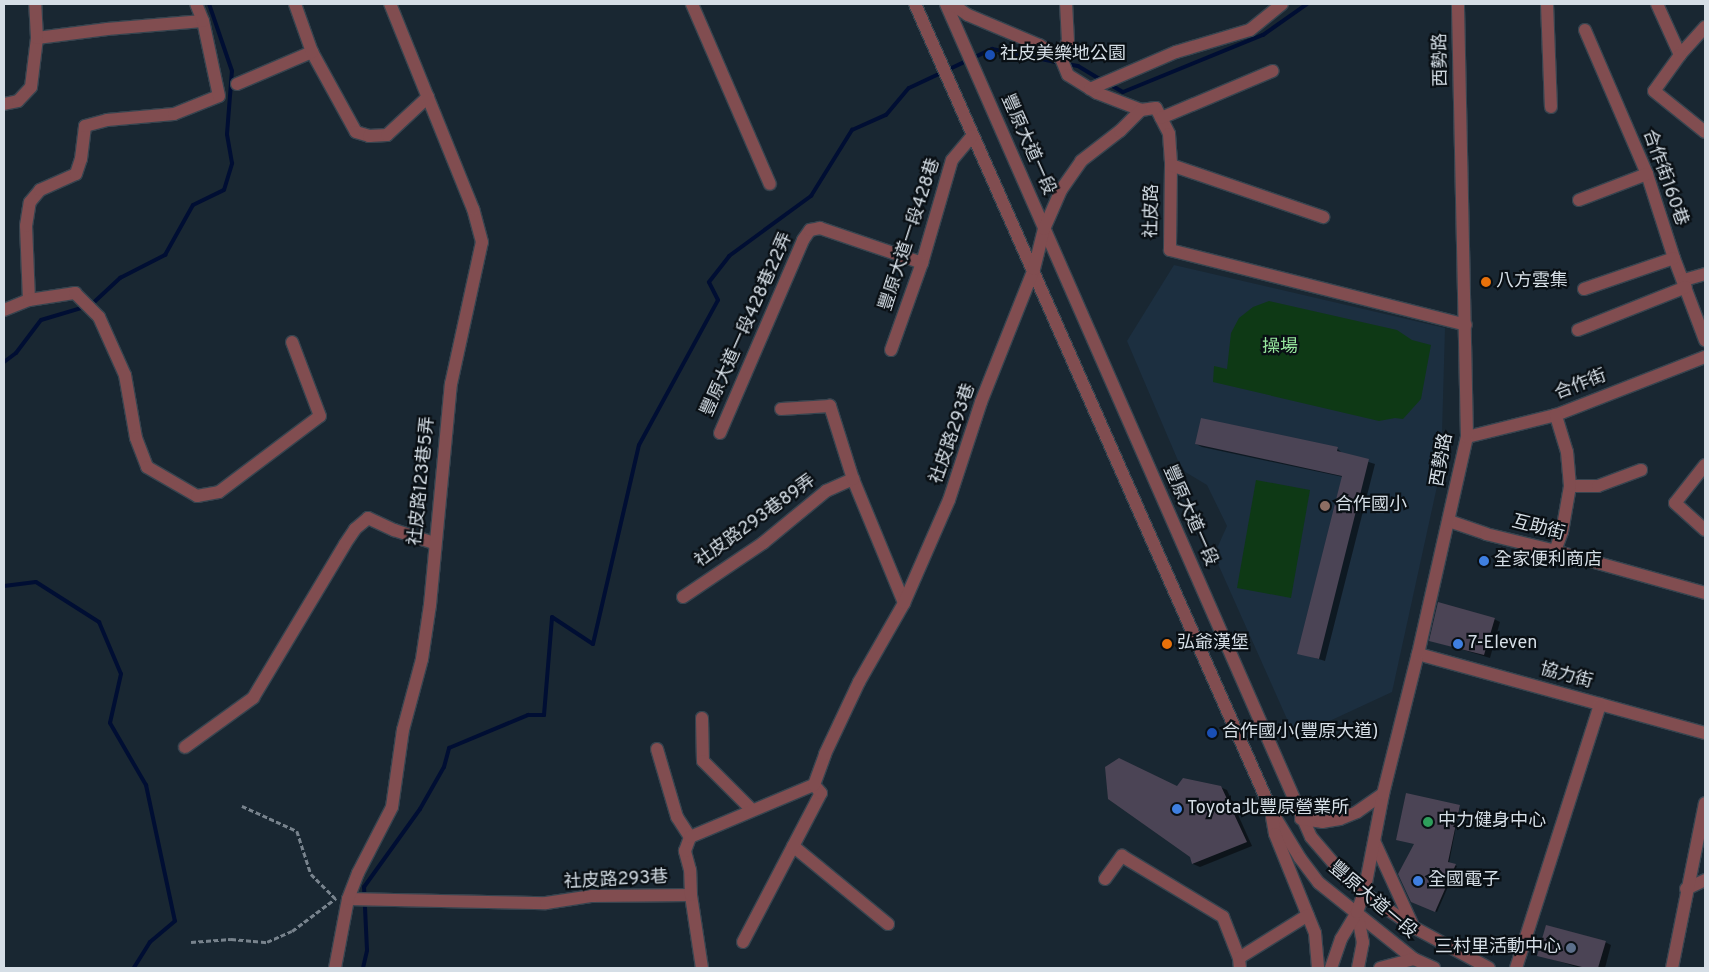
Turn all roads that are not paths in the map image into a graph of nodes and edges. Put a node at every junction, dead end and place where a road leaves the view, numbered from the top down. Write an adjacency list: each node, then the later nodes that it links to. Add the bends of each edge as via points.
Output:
1 (35, 4): 17 (street)
2 (196, 4): 14 (street)
3 (294, 4): 18 (street)
4 (390, 4): 24 (street, 社皮路123巷5弄)
5 (692, 4): 33 (street)
6 (915, 4): 30 (street, 豐原大道一段)
7 (946, 4): 36 (street, 豐原大道一段)
8 (952, 4): 20 (street, via 968,15 1040,45)
9 (1066, 4): 20 (street, via 1068,41)
10 (1282, 4): 23 (street, via 1250,30 1176,52)
11 (1458, 4): 45 (street, 西勢路)
12 (1547, 4): 26 (street)
13 (1657, 4): 19 (street)
14 (203, 21): 17 (street); 43 (street, via 219,96 174,114 107,120 84,126 76,174 40,190 30,202 26,226)
15 (1585, 30): 32 (street, 合作街160巷)
16 (1703, 33): 19 (street)
17 (36, 38): 25 (street, via 31,87 18,101)
18 (312, 52): 22 (street); 24 (street, via 356,132 369,136 387,135)
19 (1680, 55): 29 (street, via 1654,91)
20 (1061, 58): 23 (street, via 1068,75)
21 (1272, 71): 28 (street)
22 (237, 84)
23 (1090, 89): 27 (street)
24 (428, 97): 62 (street, 社皮路123巷5弄, via 473,209 482,242 451,384)
25 (4, 104)
26 (1551, 107)
27 (1141, 110): 28 (street, via 1156,108); 36 (street, 社皮路293巷, via 1081,162 1061,190)
28 (1161, 118): 31 (street, 社皮路, via 1169,134)
29 (1705, 132)
30 (972, 136): 38 (street, 豐原大道一段428巷, via 952,160); 39 (street, 豐原大道一段)
31 (1171, 165): 35 (street); 45 (street, 社皮路, via 1170,250)
32 (1647, 174): 34 (street); 37 (street, 合作街160巷)
33 (770, 184)
34 (1579, 200)
35 (1323, 217)
36 (1044, 229): 39 (street, 社皮路293巷); 78 (street, 豐原大道一段)
37 (1674, 258): 41 (street, 合作街160巷); 42 (street)
38 (922, 263): 49 (street, 豐原大道一段428巷); 53 (street, 豐原大道一段428巷22弄, via 820,228 810,230)
39 (1034, 269): 66 (street, 社皮路293巷, via 980,402 949,500); 77 (street, 豐原大道一段)
40 (1705, 274): 41 (street)
41 (1685, 283): 46 (street); 47 (street, 合作街160巷)
42 (1584, 289)
43 (30, 300): 44 (street); 48 (street, via 75,293 99,317 125,376 136,438 147,468 197,496 219,492 320,416)
44 (4, 310)
45 (1466, 325): 54 (street, 西勢路)
46 (1578, 330)
47 (1705, 340)
48 (292, 342)
49 (891, 350)
50 (1705, 357): 52 (street, 合作街)
51 (781, 409): 57 (street, via 830,406)
52 (1556, 414): 54 (street, 合作街); 59 (street, via 1567,452)
53 (720, 433)
54 (1467, 437): 60 (street, 西勢路)
55 (1705, 465): 58 (street)
56 (1642, 470): 59 (street, via 1598,486)
57 (853, 479): 65 (street, 社皮路293巷89弄, via 826,491 763,543); 66 (street)
58 (1701, 479): 61 (street, via 1675,503)
59 (1570, 486): 63 (street, via 1562,532)
60 (1449, 522): 63 (street, 互助街); 67 (street, 西勢路)
61 (1705, 530)
62 (434, 543): 71 (street, via 368,518 345,544 253,698); 87 (street, 社皮路123巷5弄, via 422,659 403,730 392,807)
63 (1555, 550): 64 (street, 互助街)
64 (1705, 593)
65 (683, 597)
66 (904, 603): 73 (street, 社皮路293巷, via 859,682)
67 (1418, 654): 68 (street, 協力街); 74 (street, 西勢路)
68 (1600, 704): 70 (street, 協力街); 103 (street)
69 (702, 718): 76 (street, via 703,761)
70 (1705, 733)
71 (185, 747)
72 (657, 749): 79 (street, via 677,817)
73 (814, 785): 76 (street); 81 (street, 社皮路293巷, via 821,793)
74 (1383, 794): 78 (street, via 1340,819 1322,822); 80 (street, 西勢路)
75 (1705, 803): 84 (street)
76 (752, 810): 79 (street)
77 (1272, 812): 88 (street, 豐原大道一段, via 1300,858 1320,883); 89 (street, via 1275,834)
78 (1301, 819): 85 (street, 豐原大道一段, via 1323,852)
79 (690, 837): 86 (street, 社皮路293巷, via 685,851)
80 (1375, 843): 85 (street, 西勢路); 91 (street, via 1406,915)
81 (793, 846): 90 (street); 92 (street, 社皮路293巷)
82 (1105, 879): 94 (street, via 1122,856 1223,917)
83 (1705, 880): 84 (street)
84 (1686, 889): 104 (street)
85 (1364, 893): 88 (street, 西勢路); 91 (street, 豐原大道一段)
86 (691, 895): 87 (street, 社皮路293巷, via 592,896 546,903); 96 (street)
87 (342, 898): 95 (street, 社皮路123巷5弄)
88 (1358, 912): 93 (street, 豐原大道一段); 98 (street, 西勢路, via 1341,939); 99 (street, 西勢路, via 1363,942)
89 (1308, 915): 94 (street); 97 (street, via 1315,934)
90 (888, 924)
91 (1415, 928): 102 (street, 豐原大道一段)
92 (743, 942)
93 (1414, 959): 100 (street); 101 (street, 豐原大道一段)
94 (1240, 963)
95 (335, 968)
96 (702, 968)
97 (1318, 968)
98 (1331, 968)
99 (1358, 968)
100 (1380, 968)
101 (1434, 968)
102 (1489, 968)
103 (1516, 968)
104 (1672, 968)

